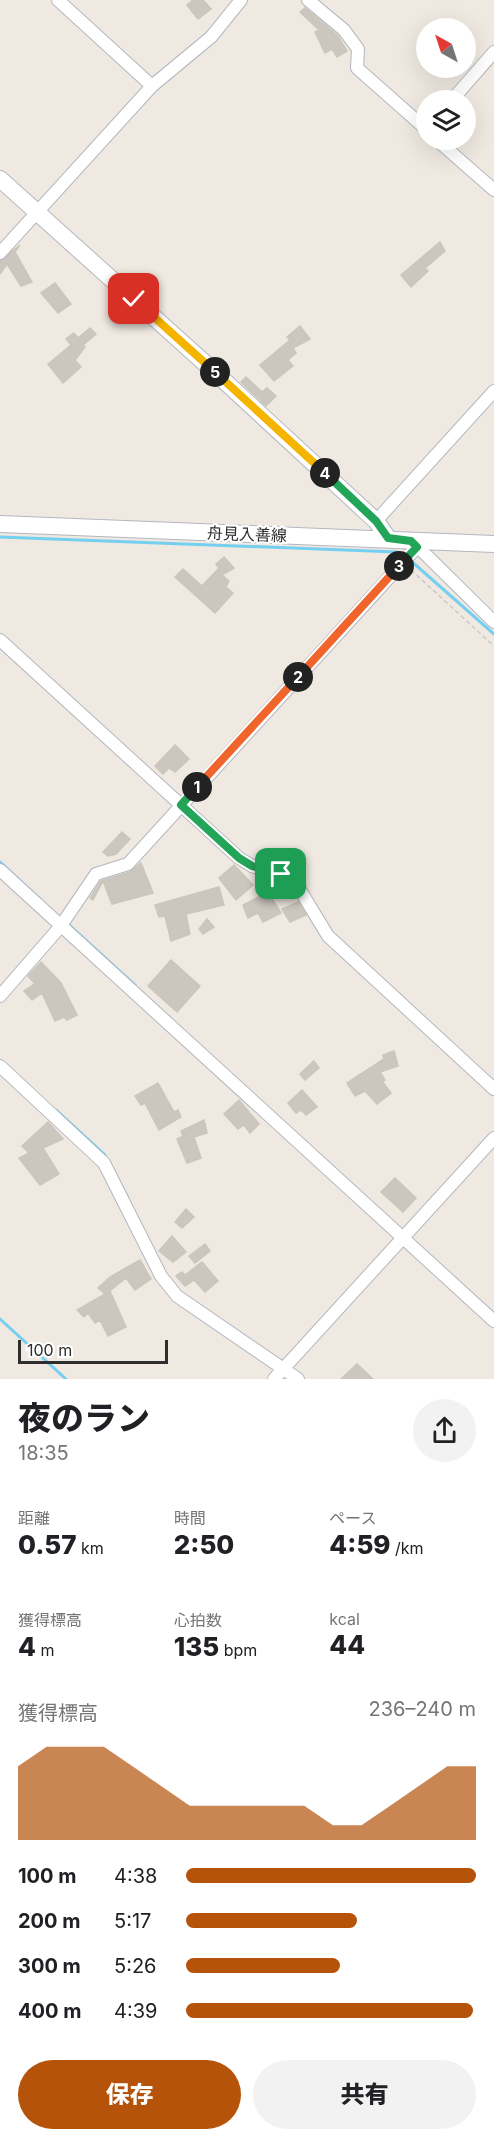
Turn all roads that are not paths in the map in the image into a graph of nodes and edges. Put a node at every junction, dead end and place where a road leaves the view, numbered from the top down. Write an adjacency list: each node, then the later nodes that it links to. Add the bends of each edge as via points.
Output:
1 (58, 0): 5 (street)
2 (241, 0): 5 (street, via 211,37)
3 (308, 0): 7 (street, via 345,30 358,49 357,68)
4 (494, 52): 6 (street)
5 (152, 86): 11 (street)
6 (461, 90)
7 (416, 120)
8 (448, 150): 10 (street)
9 (0, 179): 11 (main road)
10 (494, 190)
11 (36, 213): 12 (street); 14 (main road)
12 (0, 253)
13 (494, 391): 14 (street)
14 (376, 521): 16 (main road)
15 (0, 524): 16 (main road, 舟見入善線)
16 (388, 538): 17 (main road, 舟見入善線)
17 (414, 544): 18 (main road, 舟見入善線); 19 (street); 21 (street, via 403,562)
18 (494, 544)
19 (494, 621)
20 (0, 640): 21 (street)
21 (181, 805): 23 (street, via 128,864 96,874); 26 (street, via 239,858 294,880 327,936)
22 (0, 870): 23 (street)
23 (60, 927): 24 (street); 28 (street)
24 (0, 996)
25 (0, 1066): 30 (street, via 104,1163 161,1276 177,1296)
26 (494, 1089)
27 (494, 1138): 28 (street)
28 (402, 1239): 29 (street); 30 (street)
29 (494, 1321)
30 (284, 1369): 31 (street); 32 (street)
31 (274, 1379)
32 (298, 1379)

